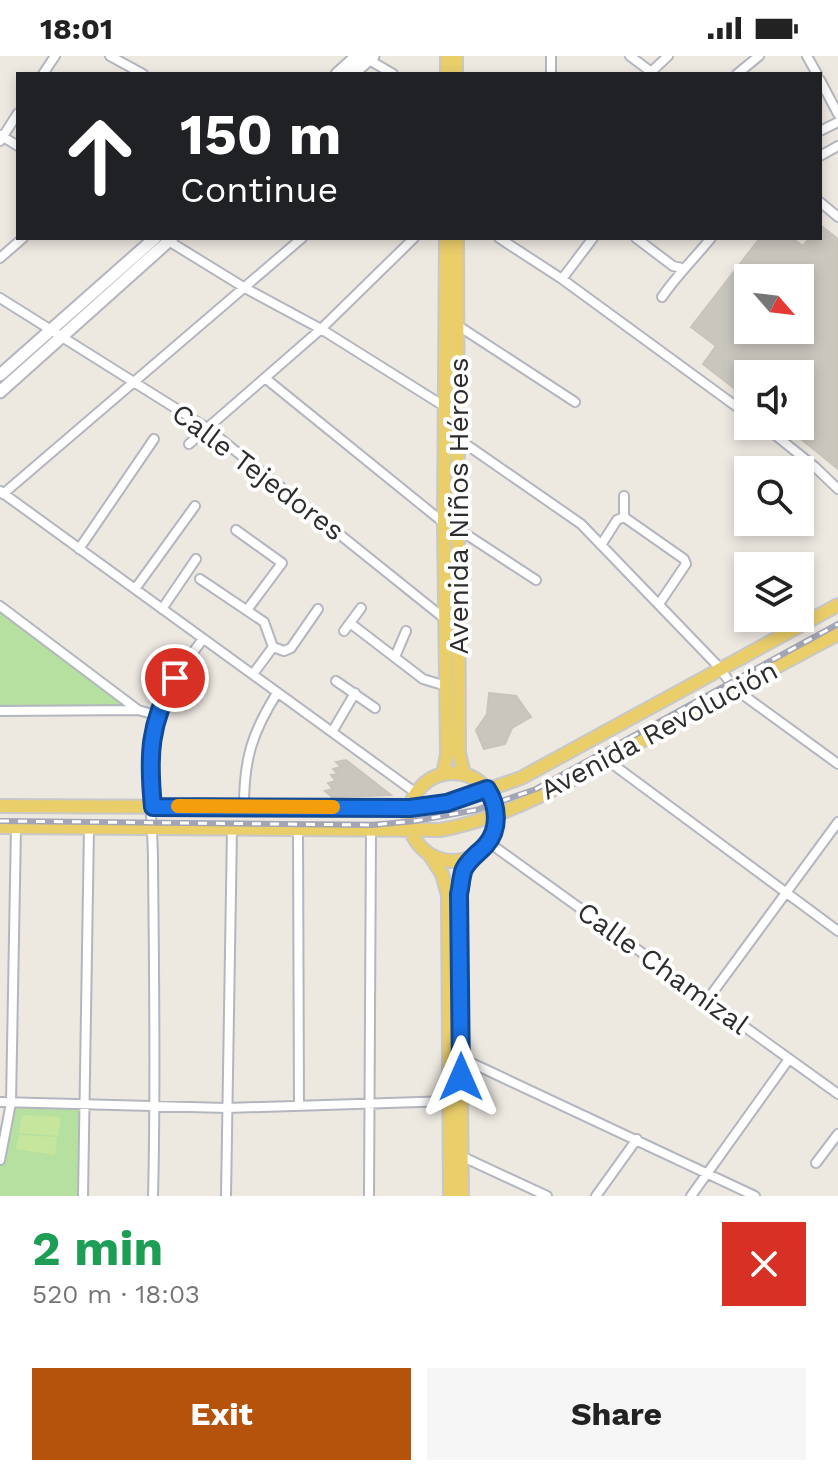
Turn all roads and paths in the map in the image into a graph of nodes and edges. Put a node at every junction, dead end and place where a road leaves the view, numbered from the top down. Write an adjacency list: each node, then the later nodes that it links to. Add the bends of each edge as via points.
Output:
1 (110, 56): 6 (street)
2 (630, 56): 9 (street)
3 (668, 56): 10 (street)
4 (759, 56): 11 (street)
5 (365, 57): 7 (main road); 8 (street)
6 (139, 72)
7 (340, 72)
8 (390, 72)
9 (651, 72)
10 (653, 72)
11 (739, 72)
12 (822, 84): 13 (street)
13 (838, 114)
14 (16, 116): 15 (street)
15 (1, 137)
16 (822, 204): 17 (street)
17 (838, 217)
18 (21, 240): 30 (street)
19 (153, 240): 38 (main road)
20 (167, 240): 38 (main road)
21 (170, 240): 33 (street)
22 (300, 240): 33 (street)
23 (412, 240): 37 (street)
24 (446, 240): 45 (main road, Avenida Niños Héroes)
25 (457, 240): 36 (main road, Avenida Niños Héroes)
26 (502, 240): 32 (street)
27 (591, 240): 32 (street)
28 (639, 240): 31 (street)
29 (709, 240): 31 (street)
30 (0, 258)
31 (682, 268): 34 (street)
32 (562, 279): 44 (street)
33 (245, 288): 37 (street); 41 (street)
34 (662, 297)
35 (0, 298): 38 (street, Calle Tejedores)
36 (457, 325): 43 (street); 46 (main road, Avenida Niños Héroes)
37 (321, 329): 40 (street); 45 (street)
38 (57, 334): 39 (main road); 41 (street, Calle Tejedores); 42 (main road)
39 (0, 375)
40 (265, 378): 47 (street); 57 (street)
41 (136, 382): 47 (street, Calle Tejedores); 53 (street)
42 (0, 392)
43 (575, 402)
44 (734, 405)
45 (445, 407): 46 (street); 57 (main road, Avenida Niños Héroes)
46 (457, 415): 48 (main road, Avenida Niños Héroes)
47 (207, 428): 51 (street); 73 (street, Calle Tejedores)
48 (457, 438): 58 (main road, Avenida Niños Héroes); 60 (street, via 581,524)
49 (154, 439): 61 (street)
50 (781, 440): 52 (street)
51 (189, 444)
52 (838, 489)
53 (2, 492): 61 (street)
54 (624, 496): 56 (street)
55 (195, 506): 65 (street)
56 (624, 517): 60 (street); 66 (street, via 684,559 686,564)
57 (444, 523): 73 (main road, Avenida Niños Héroes)
58 (458, 529): 64 (street); 94 (main road, Avenida Niños Héroes, via 459,753)
59 (236, 530): 72 (street, via 282,563)
60 (601, 545): 66 (street)
61 (79, 549): 65 (street)
62 (196, 559): 70 (street)
63 (200, 579): 72 (street)
64 (536, 580)
65 (135, 589): 70 (street)
66 (659, 604): 79 (street)
67 (838, 605): 79 (main road, Avenida Revolución)
68 (0, 606): 87 (street)
69 (361, 608): 78 (street, via 347,627)
70 (162, 609): 76 (street)
71 (318, 609): 77 (street, via 291,648)
72 (247, 610): 77 (street, via 266,624)
73 (445, 619): 82 (main road, Avenida Niños Héroes)
74 (406, 631): 78 (street)
75 (838, 634): 83 (main road, Avenida Revolución)
76 (203, 639): 80 (street); 89 (street)
77 (273, 647): 80 (street)
78 (395, 657): 82 (street, via 423,679)
79 (721, 669): 83 (street); 95 (main road, Avenida Revolución, via 521,778)
80 (253, 674): 84 (street)
81 (336, 681): 85 (street)
82 (446, 686): 93 (main road, Avenida Niños Héroes)
83 (735, 689): 91 (main road, Avenida Revolución); 92 (street)
84 (277, 693): 90 (street); 98 (street, via 249,746)
85 (355, 693): 86 (street); 90 (street)
86 (375, 708)
87 (138, 710): 88 (street); 89 (street)
88 (0, 711)
89 (156, 715): 99 (street, via 150,776)
90 (332, 732): 96 (street)
91 (607, 760): 101 (main road, Avenida Revolución); 114 (street)
92 (838, 764)
93 (443, 774): 94 (main road); 96 (main road)
94 (464, 774): 95 (main road)
95 (487, 789): 100 (main road, Avenida Revolución, via 447,803); 101 (main road)
96 (416, 793): 100 (main road)
97 (0, 806): 99 (main road, Avenida Revolución)
98 (244, 806): 99 (main road, Avenida Revolución); 100 (main road, Avenida Revolución)
99 (153, 807): 106 (street)
100 (410, 808): 110 (main road)
101 (496, 816): 110 (main road, Avenida Revolución, via 455,828); 111 (main road)
102 (838, 822): 114 (street)
103 (0, 827): 104 (main road, Avenida Revolución)
104 (16, 827): 105 (main road, Avenida Revolución); 122 (street)
105 (89, 828): 106 (main road, Avenida Revolución); 124 (street)
106 (153, 828): 107 (main road, Avenida Revolución); 126 (street)
107 (232, 829): 108 (main road, Avenida Revolución); 127 (street)
108 (298, 829): 109 (main road, Avenida Revolución); 125 (street)
109 (371, 829): 110 (main road, Avenida Revolución); 123 (street)
110 (411, 829): 112 (main road)
111 (488, 842): 113 (main road); 116 (street, Calle Chamizal)
112 (429, 854): 113 (main road, via 446,860); 120 (main road, via 448,895)
113 (475, 854): 117 (main road, via 462,873 459,894)
114 (786, 892): 115 (street); 116 (street)
115 (838, 931)
116 (708, 999): 118 (street, Calle Chamizal)
117 (461, 1058): 120 (main road); 129 (street)
118 (789, 1059): 119 (street, Calle Chamizal); 133 (street)
119 (838, 1094)
120 (455, 1099): 123 (street); 130 (main road)
121 (0, 1102): 122 (street)
122 (11, 1103): 124 (street); 131 (street)
123 (369, 1104): 125 (street); 137 (street)
124 (82, 1106): 126 (street); 134 (street)
125 (299, 1106): 127 (street)
126 (155, 1108): 127 (street); 135 (street)
127 (227, 1108): 136 (street)
128 (838, 1134): 132 (street)
129 (637, 1139): 133 (street); 141 (street)
130 (456, 1154): 138 (main road); 139 (main road); 140 (street)
131 (0, 1160)
132 (816, 1163)
133 (707, 1173): 142 (street); 143 (street)
134 (83, 1196)
135 (153, 1196)
136 (226, 1196)
137 (369, 1196)
138 (450, 1196)
139 (462, 1196)
140 (547, 1196)
141 (596, 1196)
142 (691, 1196)
143 (755, 1196)

